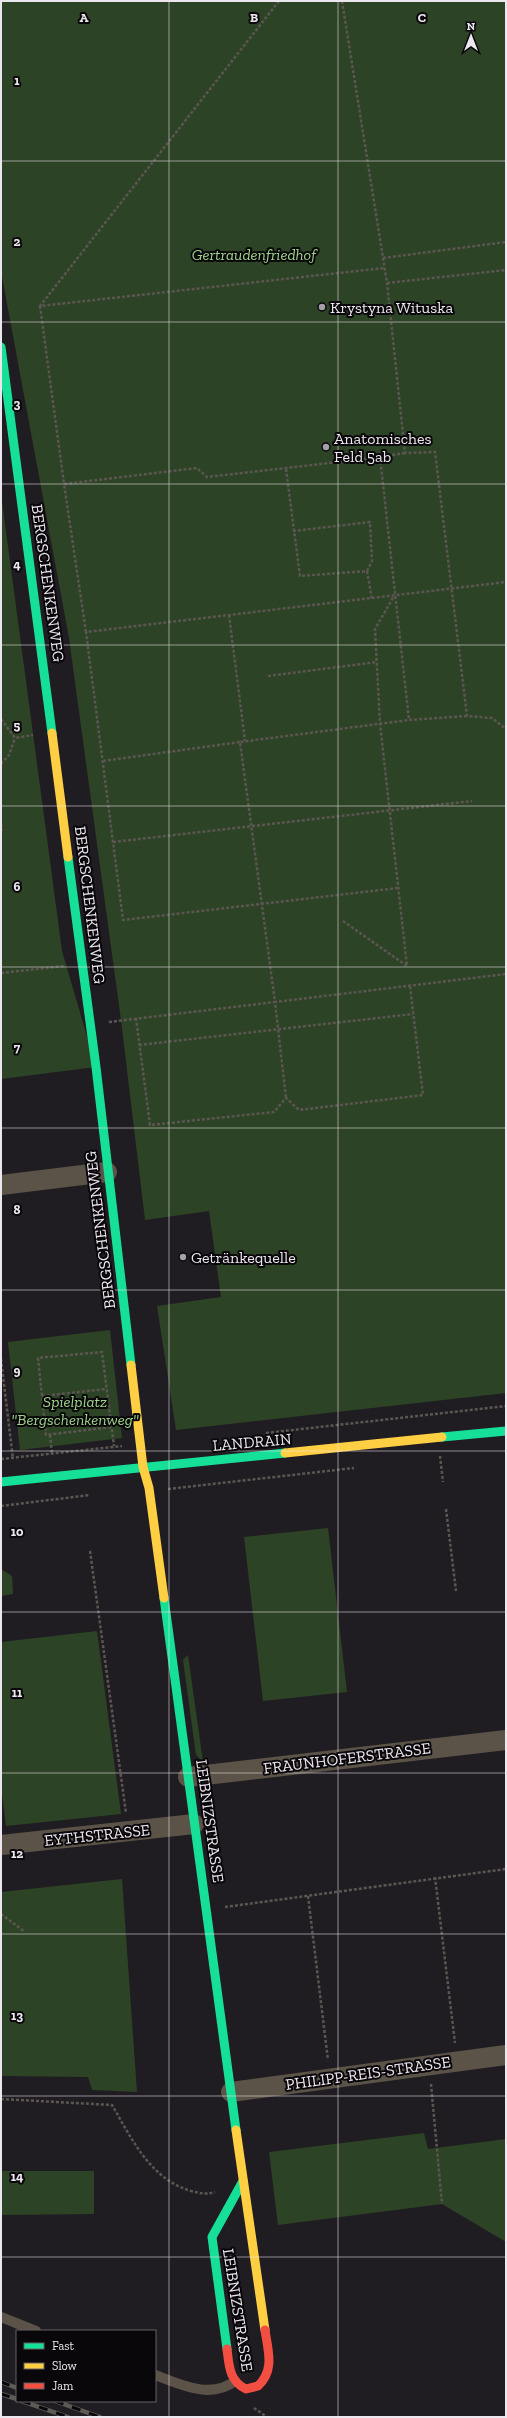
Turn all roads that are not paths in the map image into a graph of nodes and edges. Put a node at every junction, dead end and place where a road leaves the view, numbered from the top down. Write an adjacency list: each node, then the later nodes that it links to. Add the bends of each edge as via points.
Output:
1 (1, 347): 2 (street, BERGSCHENKENWEG)
2 (107, 1172): 3 (street); 5 (street, BERGSCHENKENWEG)
3 (1, 1185)
4 (506, 1431): 5 (street, LANDRAIN, via 438,1440)
5 (143, 1467): 6 (street, LANDRAIN); 8 (street, LEIBNIZSTRASSE, via 149,1488)
6 (1, 1482)
7 (506, 1740): 8 (street, FRAUNHOFERSTRASSE)
8 (188, 1777): 9 (street, LEIBNIZSTRASSE)
9 (194, 1824): 10 (street, EYTHSTRASSE); 12 (street, LEIBNIZSTRASSE)
10 (1, 1845)
11 (506, 2055): 12 (street, PHILIPP-REIS-STRASSE)
12 (231, 2092): 13 (street, LEIBNIZSTRASSE)
13 (243, 2181): 17 (street, LEIBNIZSTRASSE, via 212,2237 230,2372); 17 (street, LEIBNIZSTRASSE, via 270,2364 266,2379 256,2388 243,2387)
14 (1, 2318): 15 (lane)
15 (33, 2330)
16 (156, 2375): 17 (lane, via 200,2390 219,2389)
17 (234, 2381)

